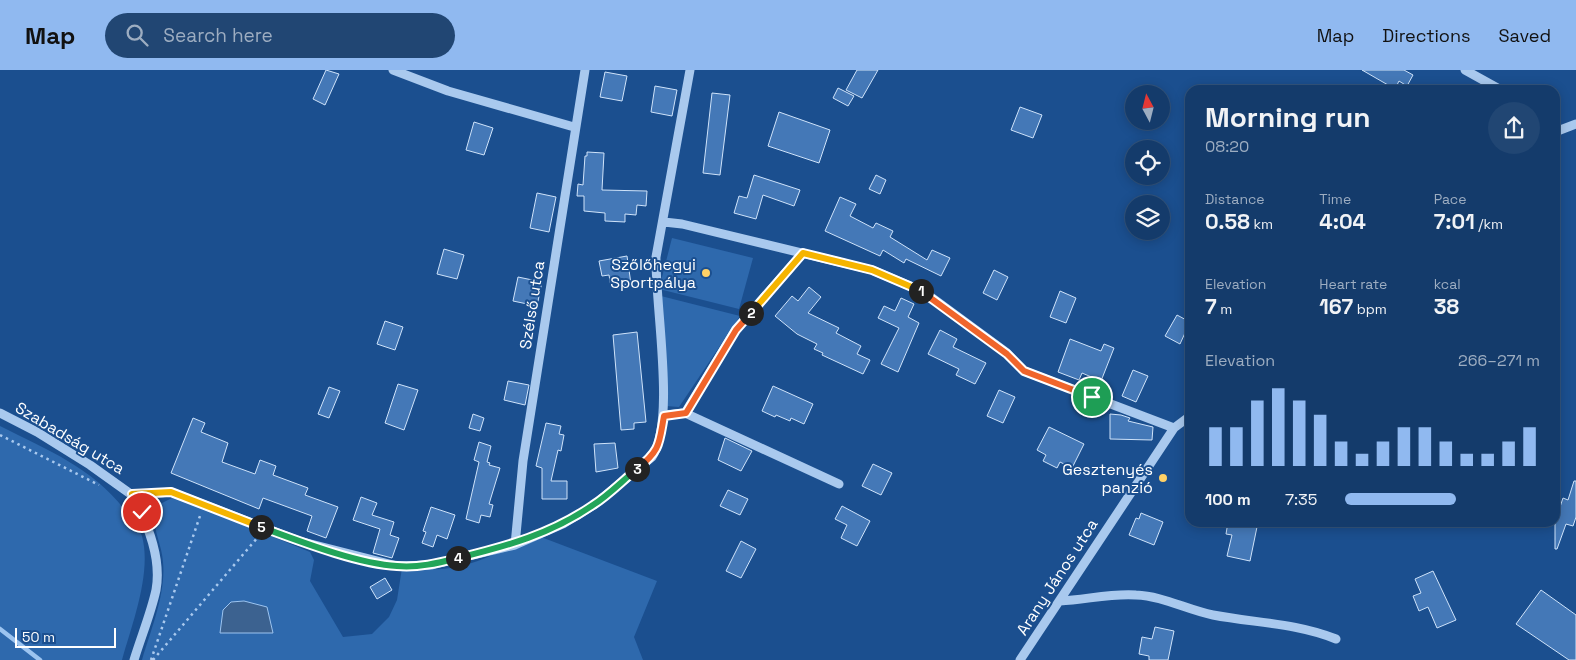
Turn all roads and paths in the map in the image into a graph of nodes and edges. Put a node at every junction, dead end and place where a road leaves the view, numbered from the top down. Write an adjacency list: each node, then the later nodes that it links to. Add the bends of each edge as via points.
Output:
1 (393, 70): 7 (street, via 448,91)
2 (585, 70): 7 (street, Szélső utca)
3 (690, 70): 9 (street, Szabadság utca)
4 (1465, 70): 5 (street)
5 (1492, 85)
6 (1576, 124): 8 (street)
7 (574, 127): 22 (street, Szélső utca, via 523,461)
8 (1560, 130)
9 (664, 222): 10 (street); 13 (street, Szabadság utca, via 656,257 655,283)
10 (803, 253): 11 (street, via 736,330); 15 (street, via 872,270 924,292 1007,354 1024,371)
11 (686, 413): 13 (street); 17 (street)
12 (0, 414): 19 (street, Szabadság utca, via 50,440)
13 (664, 416): 22 (street, Szabadság utca, via 658,448 652,457 594,505 563,524)
14 (1185, 420): 15 (street, Arany János utca)
15 (1174, 428): 23 (street, Arany János utca)
16 (0, 435): 18 (path, via 91,483)
17 (839, 484)
18 (107, 488)
19 (132, 494): 20 (street, Szabadság utca, via 171,492); 25 (street, via 152,538 157,576 156,590)
20 (204, 505): 21 (street, Szabadság utca); 26 (path)
21 (266, 528): 22 (street, Szabadság utca, via 299,541 397,566 431,565); 26 (path)
22 (514, 544)
23 (1060, 601): 24 (street, via 1147,596 1213,615 1306,628); 27 (street, Arany János utca)
24 (1336, 639)
25 (134, 660)
26 (152, 660)
27 (1020, 660)

